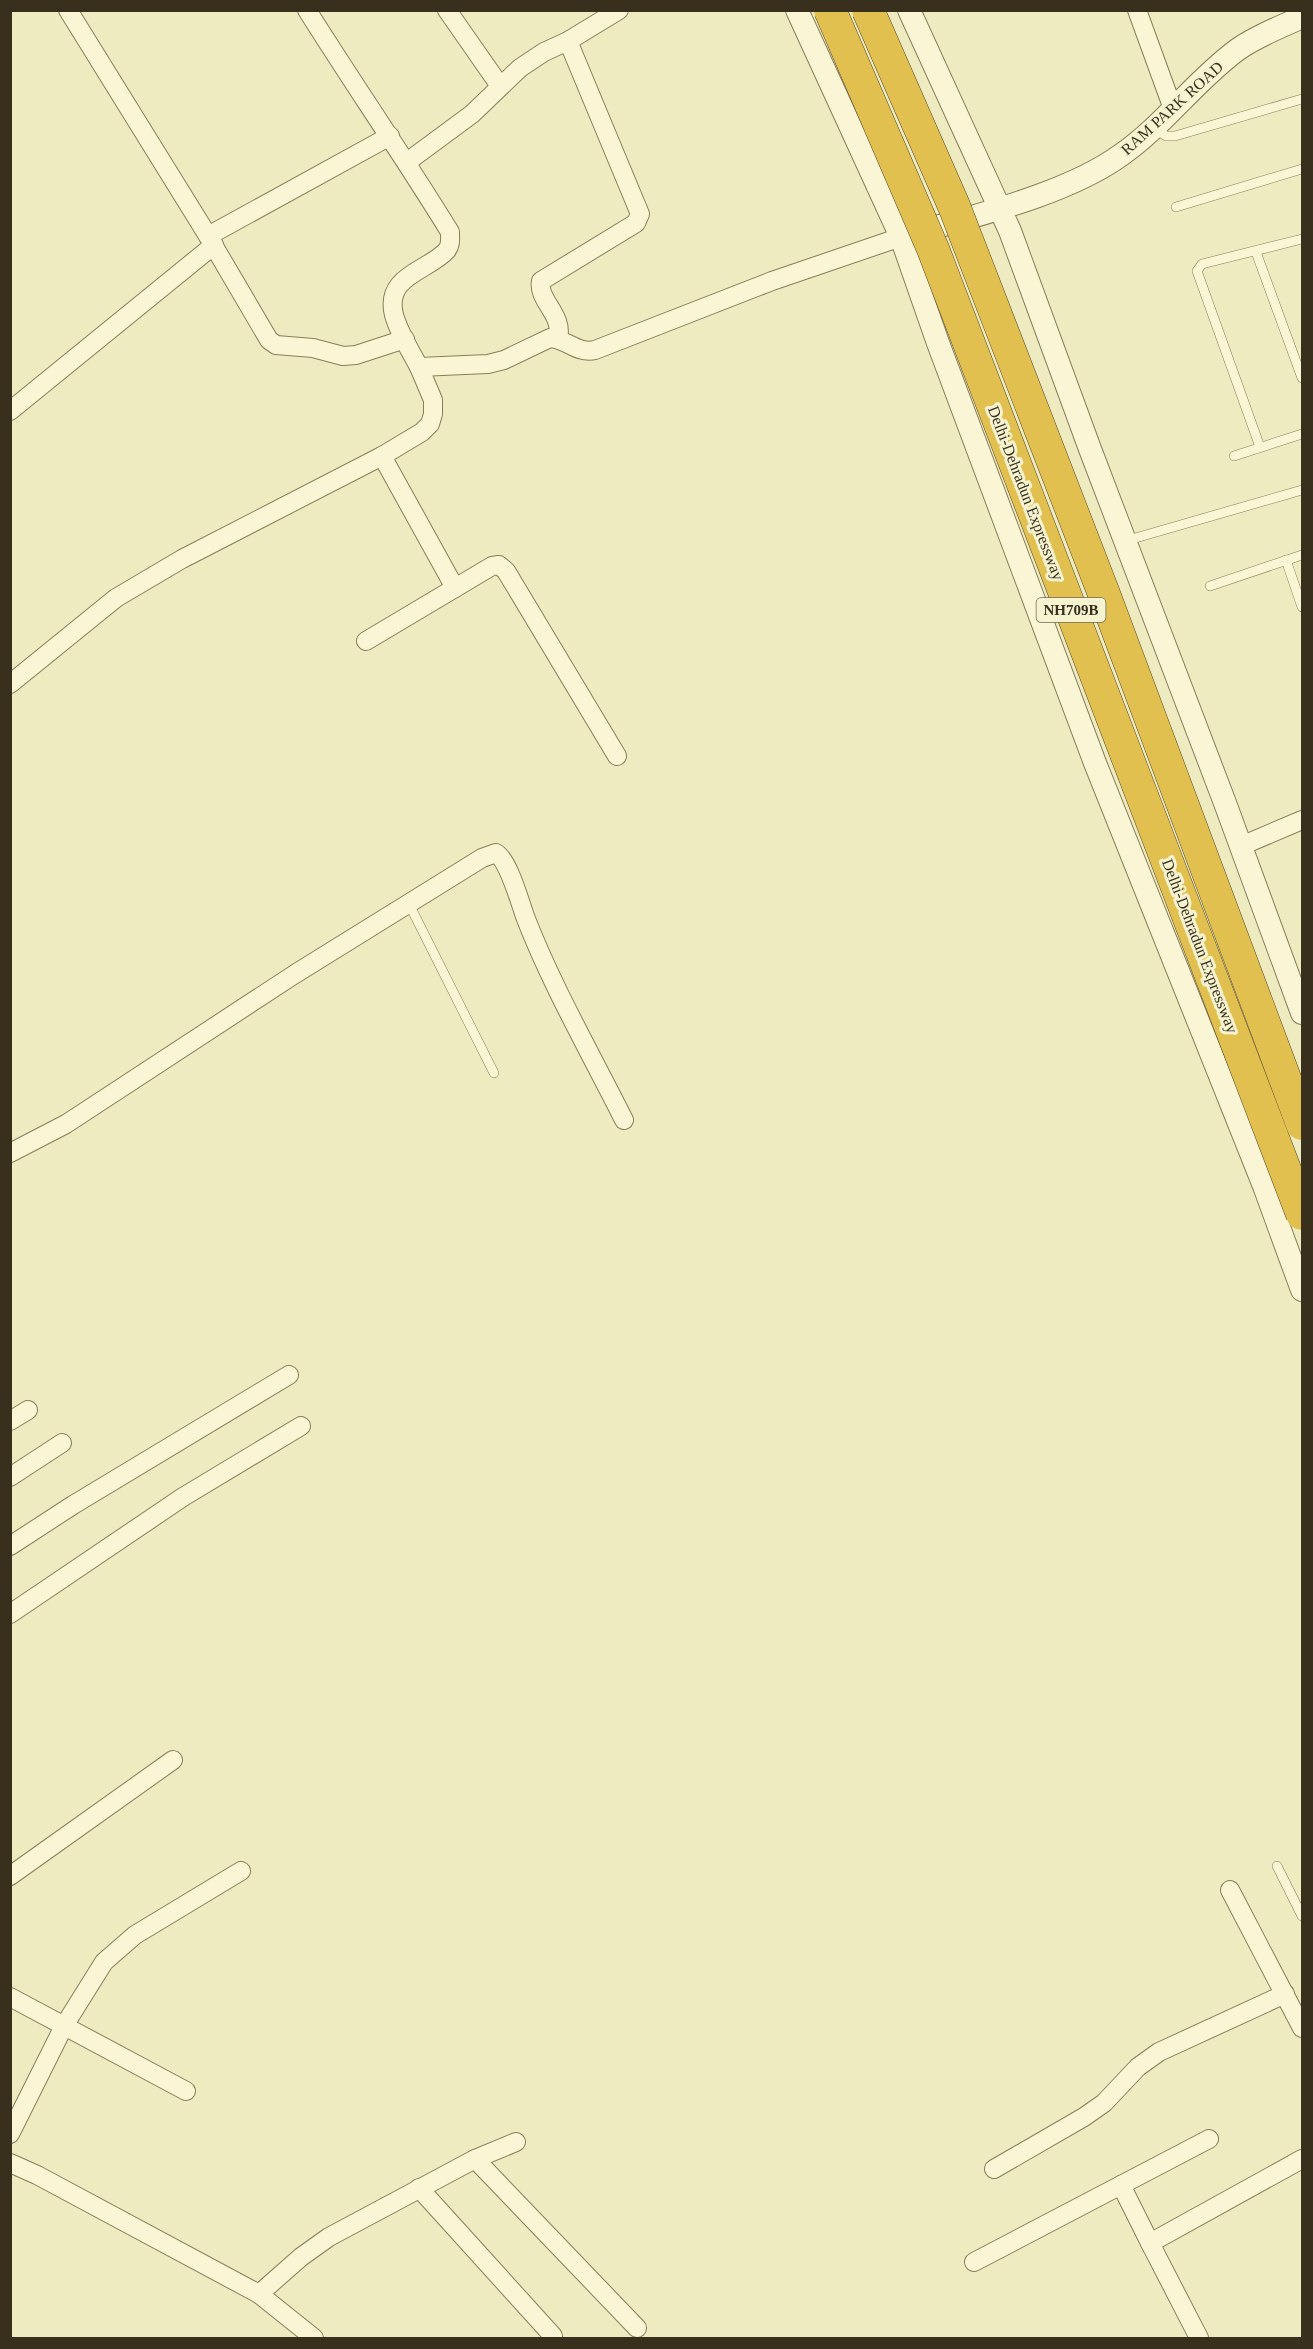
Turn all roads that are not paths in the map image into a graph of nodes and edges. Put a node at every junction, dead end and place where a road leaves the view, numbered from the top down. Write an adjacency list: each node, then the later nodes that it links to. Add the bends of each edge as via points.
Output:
1 (68, 10): 23 (street)
2 (307, 10): 16 (street)
3 (447, 10): 12 (street)
4 (619, 10): 11 (street)
5 (797, 10): 21 (street)
6 (830, 10): 53 (highway, Delhi-Dehradun Expressway / NH709B, bridge, via 933,249)
7 (868, 10): 51 (highway, Delhi-Dehradun Expressway / NH709B, bridge, via 962,227)
8 (1137, 10): 14 (street)
9 (911, 12): 20 (street)
10 (1302, 18): 14 (street, RAM PARK ROAD, via 1238,49)
11 (568, 41): 12 (street, via 544,52); 25 (street, via 640,214 636,223 541,281 560,330)
12 (500, 86): 17 (street, via 472,114)
13 (1302, 99): 15 (lane, via 1175,136 1166,136)
14 (1173, 109): 15 (street, RAM PARK ROAD)
15 (1152, 127): 20 (street, RAM PARK ROAD, via 1121,155 1076,181)
16 (390, 136): 17 (street); 23 (street)
17 (407, 162): 26 (street, via 450,232 451,242 447,250 396,290 394,315)
18 (1302, 169): 19 (lane)
19 (1176, 207)
20 (1000, 208): 21 (street, RAM PARK ROAD); 35 (street)
21 (901, 237): 25 (street, via 772,281 595,350 580,351); 54 (street, via 1095,763)
22 (1302, 239): 24 (lane)
23 (211, 240): 26 (street, via 263,333 276,345 350,355); 29 (street)
24 (1256, 252): 28 (lane); 31 (lane, via 1202,264 1197,271)
25 (558, 338): 27 (street, via 542,340 488,364)
26 (405, 339): 27 (street)
27 (419, 367): 32 (street, via 433,400 430,424)
28 (1302, 378)
29 (10, 411)
30 (1302, 435): 31 (lane)
31 (1260, 447): 33 (lane)
32 (382, 456): 39 (street); 43 (street, via 182,559 116,598)
33 (1234, 456)
34 (1302, 490): 35 (lane)
35 (1125, 541): 46 (street)
36 (1302, 555): 37 (lane)
37 (1287, 560): 38 (lane); 40 (lane)
38 (1210, 586)
39 (455, 588): 42 (street); 44 (street, via 492,566 503,567)
40 (1300, 592): 41 (lane)
41 (1302, 607)
42 (366, 641)
43 (10, 684)
44 (617, 756)
45 (1302, 820): 46 (street)
46 (1241, 846): 48 (street)
47 (409, 904): 49 (lane); 50 (street, via 482,858 496,853 501,856 548,968); 52 (street, via 294,974 66,1124)
48 (1302, 1013)
49 (494, 1072)
50 (624, 1120)
51 (1302, 1124)
52 (10, 1153)
53 (1302, 1214)
54 (1302, 1290)
55 (289, 1375): 61 (street)
56 (28, 1410): 57 (street)
57 (10, 1421)
58 (300, 1426): 62 (street, via 183,1497)
59 (62, 1443): 60 (street)
60 (10, 1477)
61 (10, 1546)
62 (10, 1614)
63 (173, 1760): 66 (street)
64 (1277, 1866): 68 (lane)
65 (241, 1871): 71 (street, via 112,1953)
66 (10, 1876)
67 (1230, 1890): 69 (street)
68 (1302, 1916)
69 (1285, 1994): 72 (street); 80 (street, via 1159,2052 1137,2067 1104,2103)
70 (10, 1997): 71 (street)
71 (64, 2026): 73 (street); 74 (street)
72 (1302, 2028)
73 (186, 2091)
74 (10, 2134)
75 (1209, 2139): 81 (street)
76 (516, 2142): 77 (street)
77 (475, 2159): 82 (street); 86 (street)
78 (1302, 2159): 83 (street)
79 (10, 2163): 85 (street)
80 (994, 2169)
81 (1121, 2185): 83 (street); 84 (street)
82 (419, 2188): 85 (street, via 314,2247); 87 (street)
83 (1150, 2243): 89 (street)
84 (974, 2262)
85 (259, 2294): 88 (street)
86 (637, 2328)
87 (553, 2336)
88 (314, 2338)
89 (1199, 2338)

